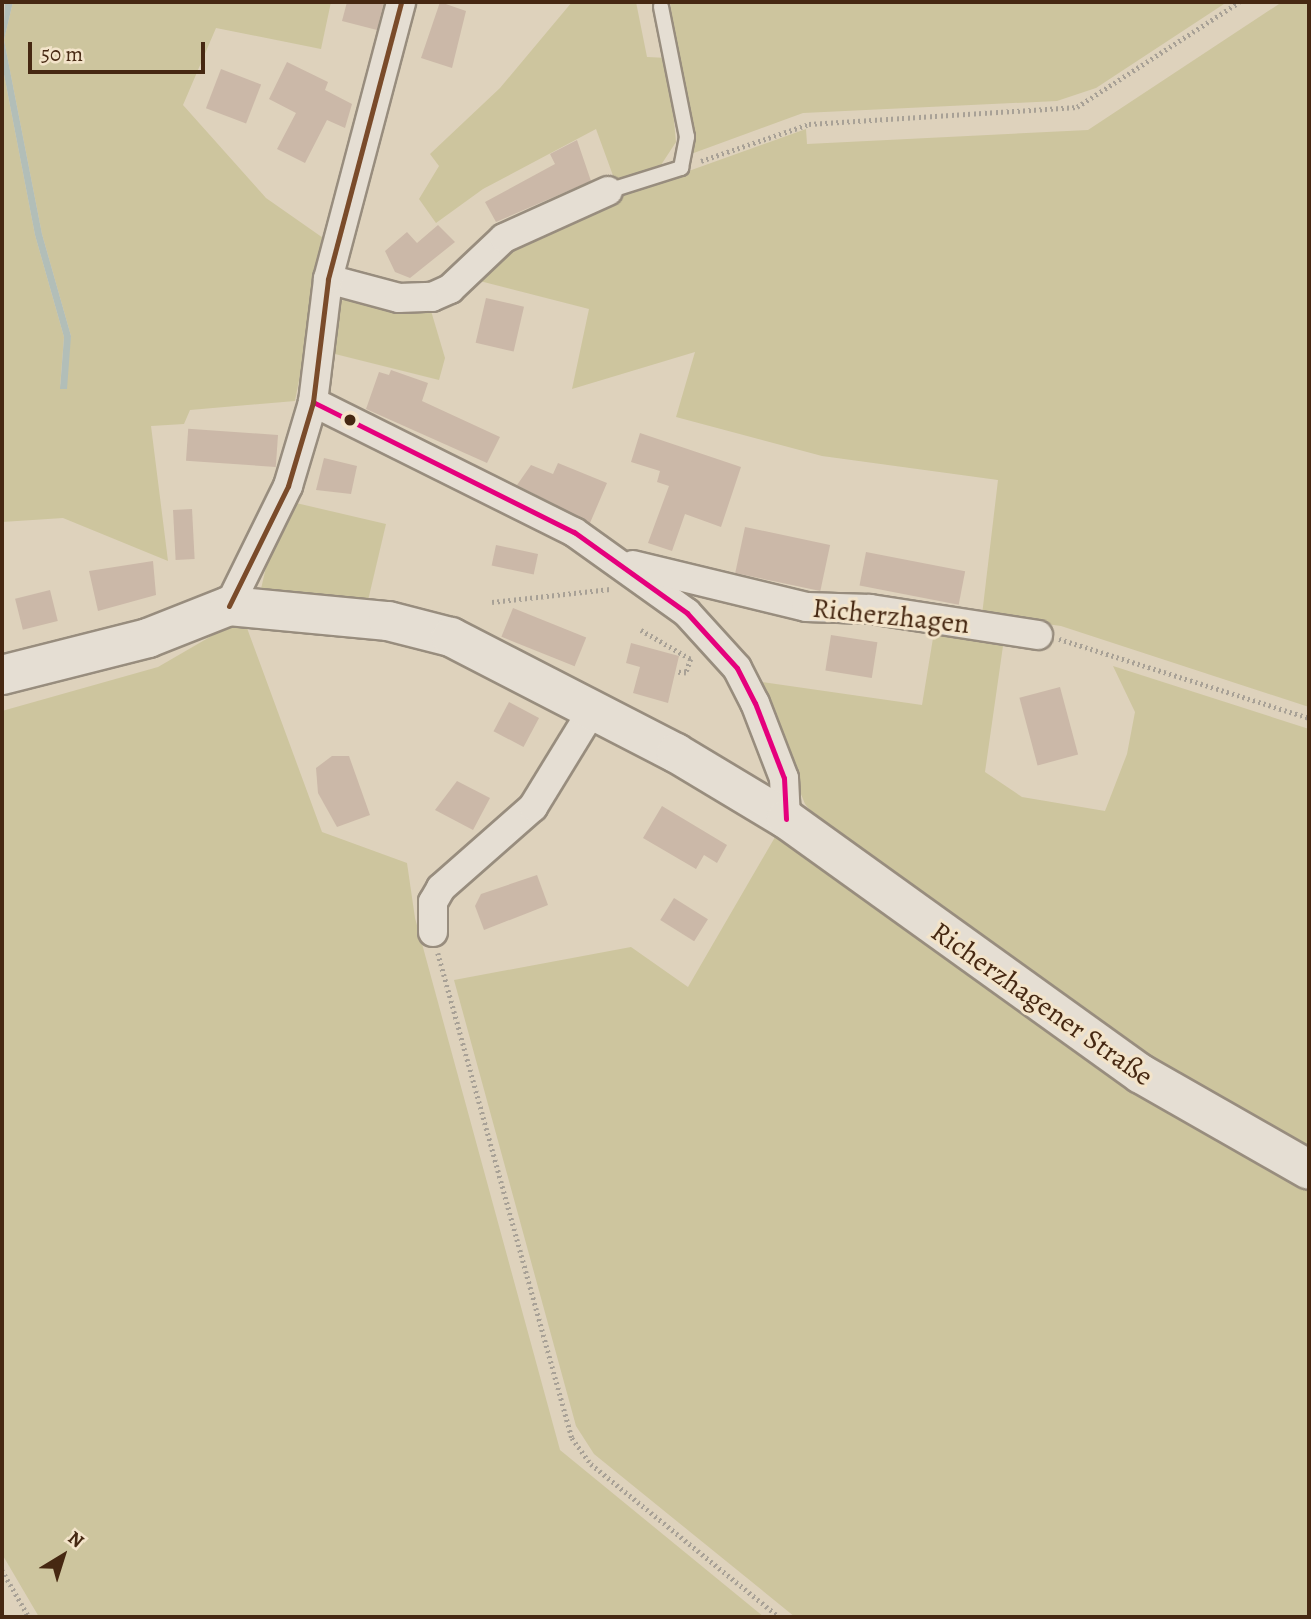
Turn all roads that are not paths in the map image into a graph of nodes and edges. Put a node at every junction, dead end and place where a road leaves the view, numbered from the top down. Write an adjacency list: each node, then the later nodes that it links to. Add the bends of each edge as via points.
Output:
1 (401, 2): 4 (street)
2 (661, 7): 3 (lane, via 687,137 681,168)
3 (608, 191): 4 (street, via 504,238 450,289 432,297 399,298)
4 (328, 279): 5 (street)
5 (313, 402): 6 (street, Richerzhagen, via 554,521); 7 (street, via 288,486)
6 (623, 563): 8 (street, Richerzhagen, via 806,607 870,609); 11 (street, Richerzhagen, via 687,613 737,668 784,778)
7 (229, 606): 9 (street, via 148,638); 10 (street, via 430,629)
8 (1038, 635)
9 (2, 676)
10 (593, 709): 11 (street); 12 (street, via 533,807 441,888 433,902)
11 (786, 819): 13 (street, Richerzhagener Straße, via 1140,1074)
12 (433, 932)
13 (1309, 1170)

